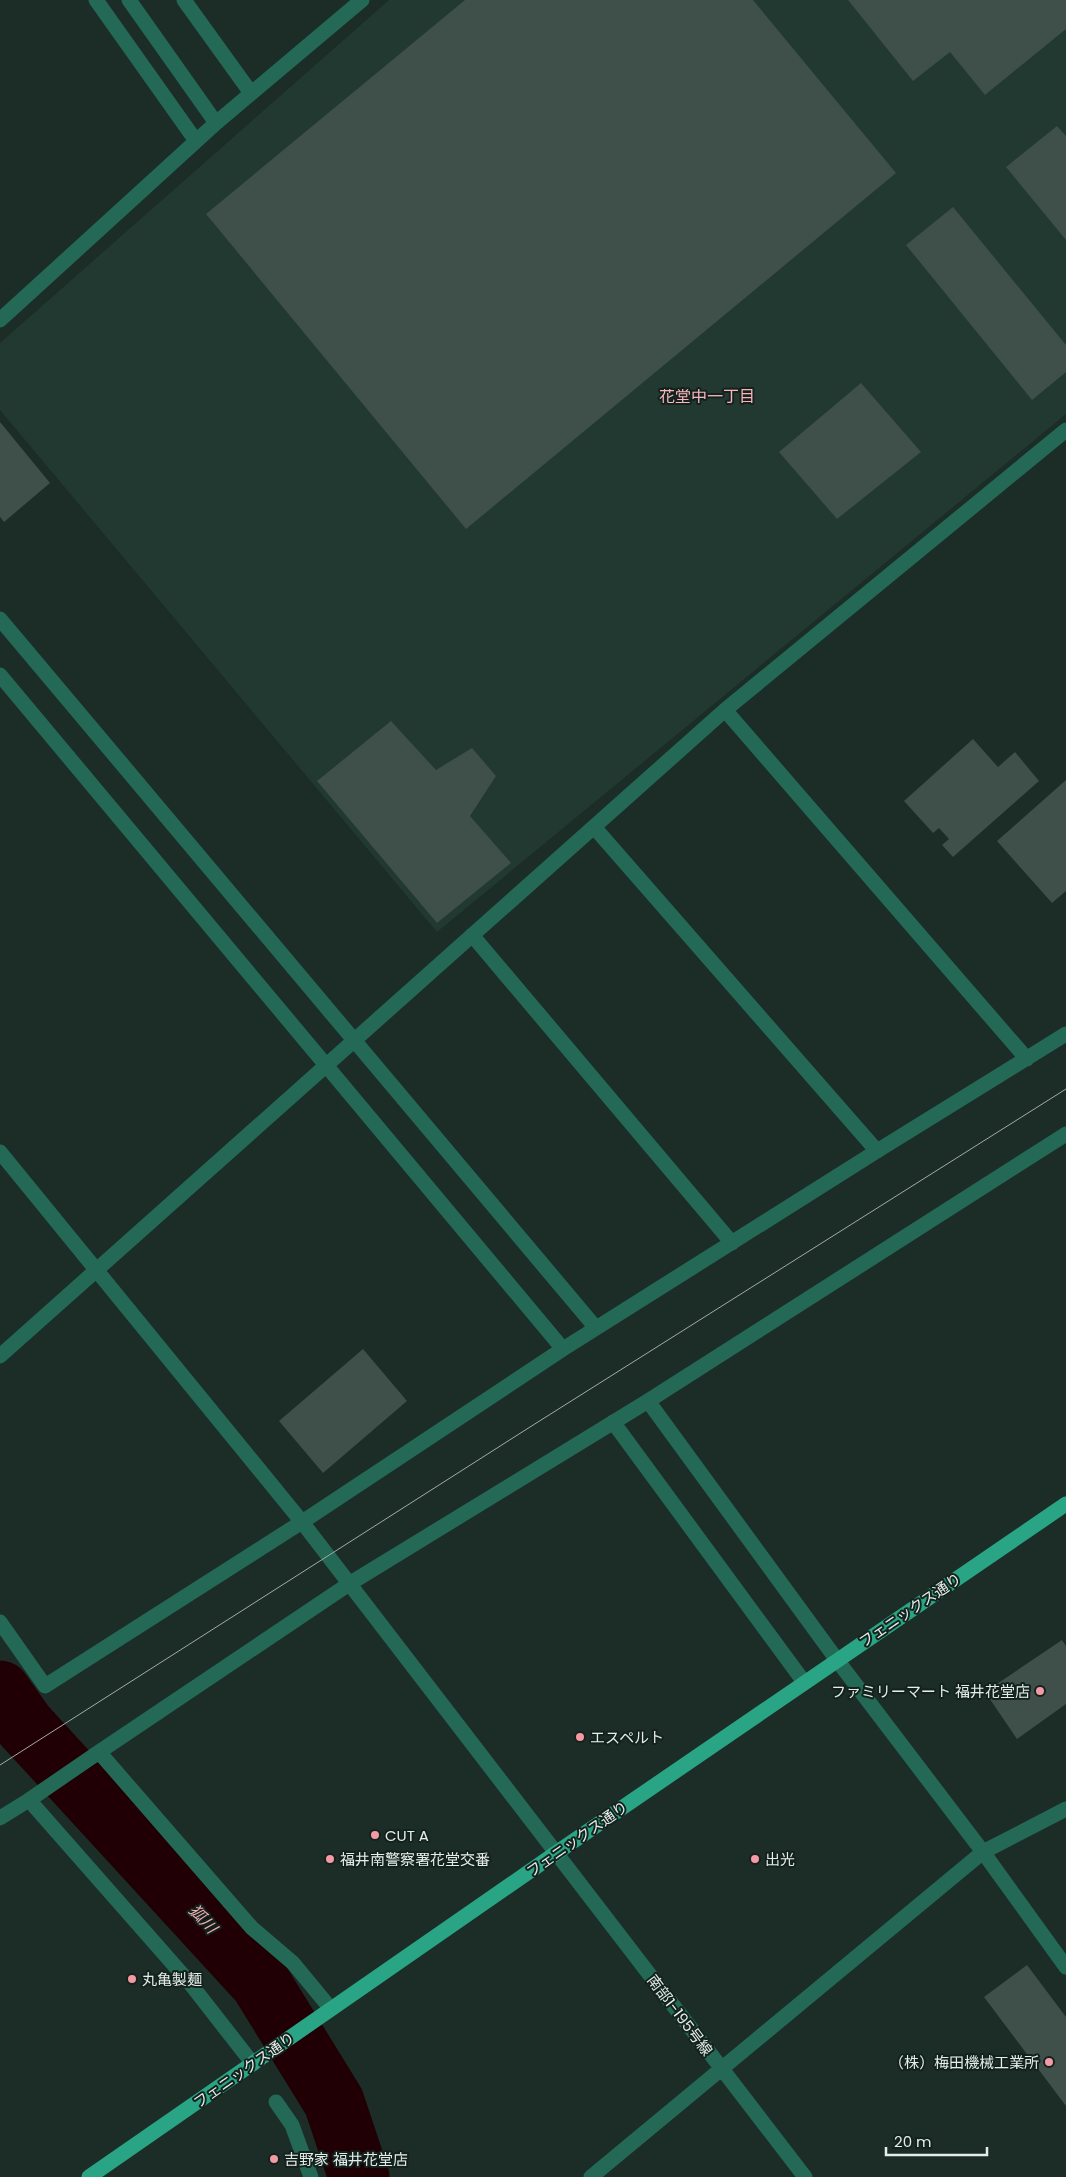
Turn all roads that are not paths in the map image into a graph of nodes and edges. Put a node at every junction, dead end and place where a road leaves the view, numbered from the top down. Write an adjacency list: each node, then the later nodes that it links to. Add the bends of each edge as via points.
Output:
1 (96, 0): 7 (street)
2 (130, 0): 6 (street)
3 (184, 0): 5 (street)
4 (362, 0): 5 (street)
5 (251, 93): 6 (street)
6 (216, 124): 7 (street)
7 (196, 141): 8 (street)
8 (0, 320)
9 (1066, 430): 12 (street)
10 (0, 619): 16 (street)
11 (0, 675): 18 (street)
12 (725, 710): 13 (street); 17 (street)
13 (594, 827): 14 (street); 20 (street)
14 (472, 935): 16 (street); 22 (street)
15 (1066, 1034): 17 (street)
16 (354, 1040): 18 (street); 24 (street)
17 (1027, 1058): 20 (street)
18 (326, 1066): 23 (street); 25 (street)
19 (1066, 1134): 27 (street)
20 (877, 1151): 22 (street)
21 (0, 1152): 23 (street, 南部1-195号線)
22 (732, 1242): 24 (street)
23 (97, 1268): 26 (street); 30 (street, 南部1-195号線)
24 (596, 1328): 25 (street)
25 (563, 1349): 30 (street)
26 (0, 1356)
27 (648, 1401): 28 (street); 33 (street)
28 (613, 1422): 31 (street); 34 (street)
29 (1066, 1504): 33 (main road, フェニックス通り)
30 (302, 1522): 31 (street, 南部1-195号線); 32 (street, via 45,1686)
31 (349, 1584): 35 (street); 40 (street, 南部1-195号線)
32 (0, 1622)
33 (837, 1660): 34 (main road, フェニックス通り); 39 (street)
34 (804, 1682): 40 (main road, フェニックス通り)
35 (93, 1756): 36 (street); 42 (street, via 252,1928 293,1962)
36 (35, 1796): 38 (street); 43 (street, via 189,1982 219,2023)
37 (1066, 1809): 39 (street)
38 (0, 1818)
39 (983, 1852): 41 (street); 44 (street)
40 (556, 1853): 42 (main road, フェニックス通り); 44 (street, 南部1-195号線)
41 (1066, 1967)
42 (331, 2009): 43 (main road, フェニックス通り)
43 (256, 2062): 46 (main road, フェニックス通り)
44 (722, 2070): 48 (street); 49 (street, 南部1-195号線)
45 (276, 2102): 47 (street, via 292,2125)
46 (89, 2177)
47 (310, 2177)
48 (591, 2177)
49 (805, 2177)

